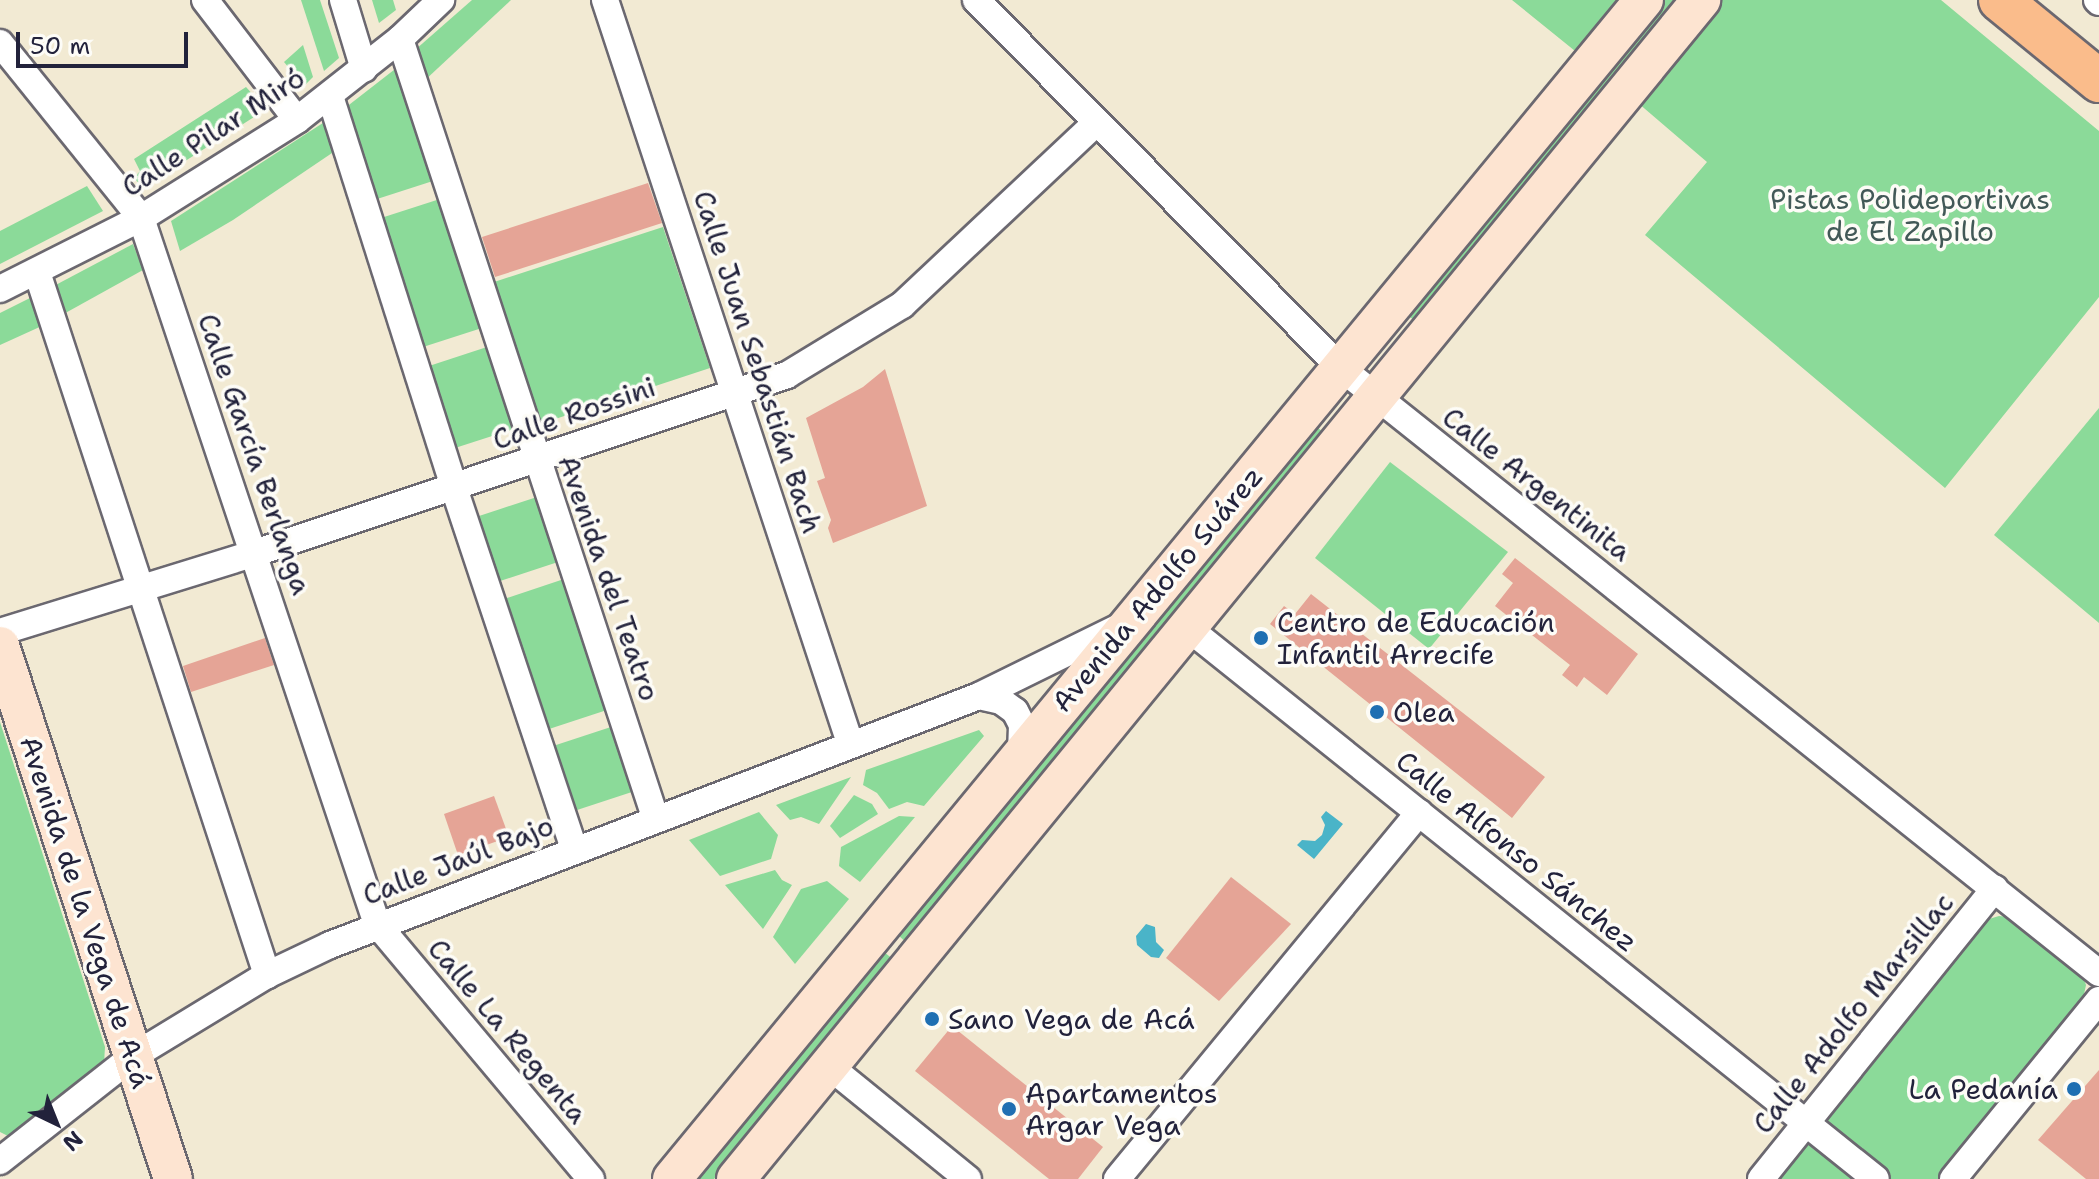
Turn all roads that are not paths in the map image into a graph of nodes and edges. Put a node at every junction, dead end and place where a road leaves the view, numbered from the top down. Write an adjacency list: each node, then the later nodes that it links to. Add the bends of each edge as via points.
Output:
1 (205, 0): 14 (street)
2 (343, 0): 11 (street)
3 (441, 0): 9 (street, Calle Pilar Miró)
4 (605, 0): 20 (street, Calle Juan Sebastián Bach)
5 (976, 0): 15 (street, Calle Argentinita)
6 (1644, 0): 19 (street, Avenida Adolfo Suárez)
7 (1701, 0): 21 (street, Avenida Adolfo Suárez)
8 (2000, 0): 12 (main road)
9 (400, 39): 11 (street, Calle Pilar Miró); 22 (street, Avenida del Teatro)
10 (0, 43): 16 (street, Calle García Berlanga)
11 (364, 69): 13 (street, Calle Pilar Miró)
12 (2099, 81)
13 (330, 96): 14 (street, Calle Pilar Miró); 23 (street)
14 (297, 120): 16 (street, Calle Pilar Miró)
15 (1095, 124): 19 (street, Calle Argentinita); 20 (street, Calle Rossini, via 902,305 787,375)
16 (141, 218): 17 (street, Calle Pilar Miró); 24 (street, Calle García Berlanga)
17 (37, 272): 18 (street, Calle Pilar Miró); 25 (street)
18 (0, 289)
19 (1341, 368): 21 (street, Calle Argentinita); 26 (street, Avenida Adolfo Suárez)
20 (735, 393): 22 (street, Calle Rossini); 31 (street, Calle Juan Sebastián Bach)
21 (1376, 396): 27 (street, Avenida Adolfo Suárez); 36 (street, Calle Argentinita)
22 (536, 461): 23 (street, Calle Rossini); 34 (street, Avenida del Teatro)
23 (454, 488): 24 (street, Calle Rossini); 35 (street)
24 (255, 553): 25 (street, Calle Rossini); 37 (street, Calle García Berlanga)
25 (140, 587): 28 (street, Calle Rossini); 39 (street)
26 (1130, 622): 30 (street, Calle Jaúl Bajo); 32 (street, Avenida Adolfo Suárez)
27 (1188, 628): 33 (street, Calle Alfonso Sánchez); 42 (street, Avenida Adolfo Suárez)
28 (0, 632)
29 (0, 646): 41 (street, Avenida de la Vega de Acá)
30 (979, 696): 31 (street, Calle Jaúl Bajo); 32 (street, via 1015,711 1022,725)
31 (850, 743): 34 (street, Calle Jaúl Bajo)
32 (1021, 754): 48 (street, Avenida Adolfo Suárez)
33 (1419, 813): 43 (street, Calle Alfonso Sánchez); 51 (street)
34 (655, 817): 35 (street, Calle Jaúl Bajo)
35 (574, 849): 37 (street, Calle Jaúl Bajo)
36 (1995, 888): 38 (street, Calle Argentinita); 43 (street, Calle Adolfo Marsillac)
37 (377, 924): 39 (street, Calle Jaúl Bajo); 47 (street, Calle La Regenta)
38 (2099, 973)
39 (267, 975): 41 (street, Calle Jaúl Bajo)
40 (2099, 1000): 54 (street)
41 (132, 1057): 44 (street, Calle Jaúl Bajo); 46 (street, Avenida de la Vega de Acá)
42 (829, 1066): 49 (street, Avenida Adolfo Suárez); 50 (street)
43 (1807, 1124): 52 (street, Calle Adolfo Marsillac); 53 (street, Calle Alfonso Sánchez)
44 (0, 1164): 45 (street)
45 (4, 1179)
46 (173, 1179)
47 (591, 1179)
48 (672, 1179)
49 (736, 1179)
50 (968, 1179)
51 (1117, 1179)
52 (1761, 1179)
53 (1876, 1179)
54 (1953, 1179)

